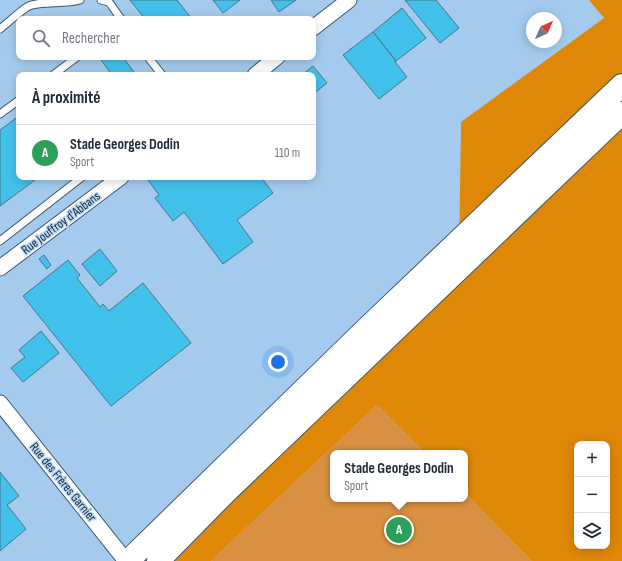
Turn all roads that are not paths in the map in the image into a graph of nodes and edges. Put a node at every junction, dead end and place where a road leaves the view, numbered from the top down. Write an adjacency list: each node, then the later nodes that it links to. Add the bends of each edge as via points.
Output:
1 (80, 0): 6 (lane, via 72,3 28,6)
2 (101, 0): 4 (lane, via 109,2)
3 (349, 0): 5 (street)
4 (119, 16)
5 (316, 26)
6 (0, 29)
7 (73, 60): 10 (lane)
8 (150, 60): 11 (lane)
9 (273, 60): 12 (street)
10 (57, 72)
11 (160, 72)
12 (259, 72)
13 (622, 84): 23 (highway, via 371,323)
14 (16, 102): 16 (lane)
15 (622, 113): 22 (highway, via 243,476)
16 (0, 114)
17 (78, 180): 19 (lane)
18 (117, 180): 20 (street, Rue Jouffroy d'Abbans)
19 (0, 240)
20 (0, 268)
21 (0, 402): 23 (street, Rue des Frères Garnier)
22 (162, 558)
23 (127, 561)

